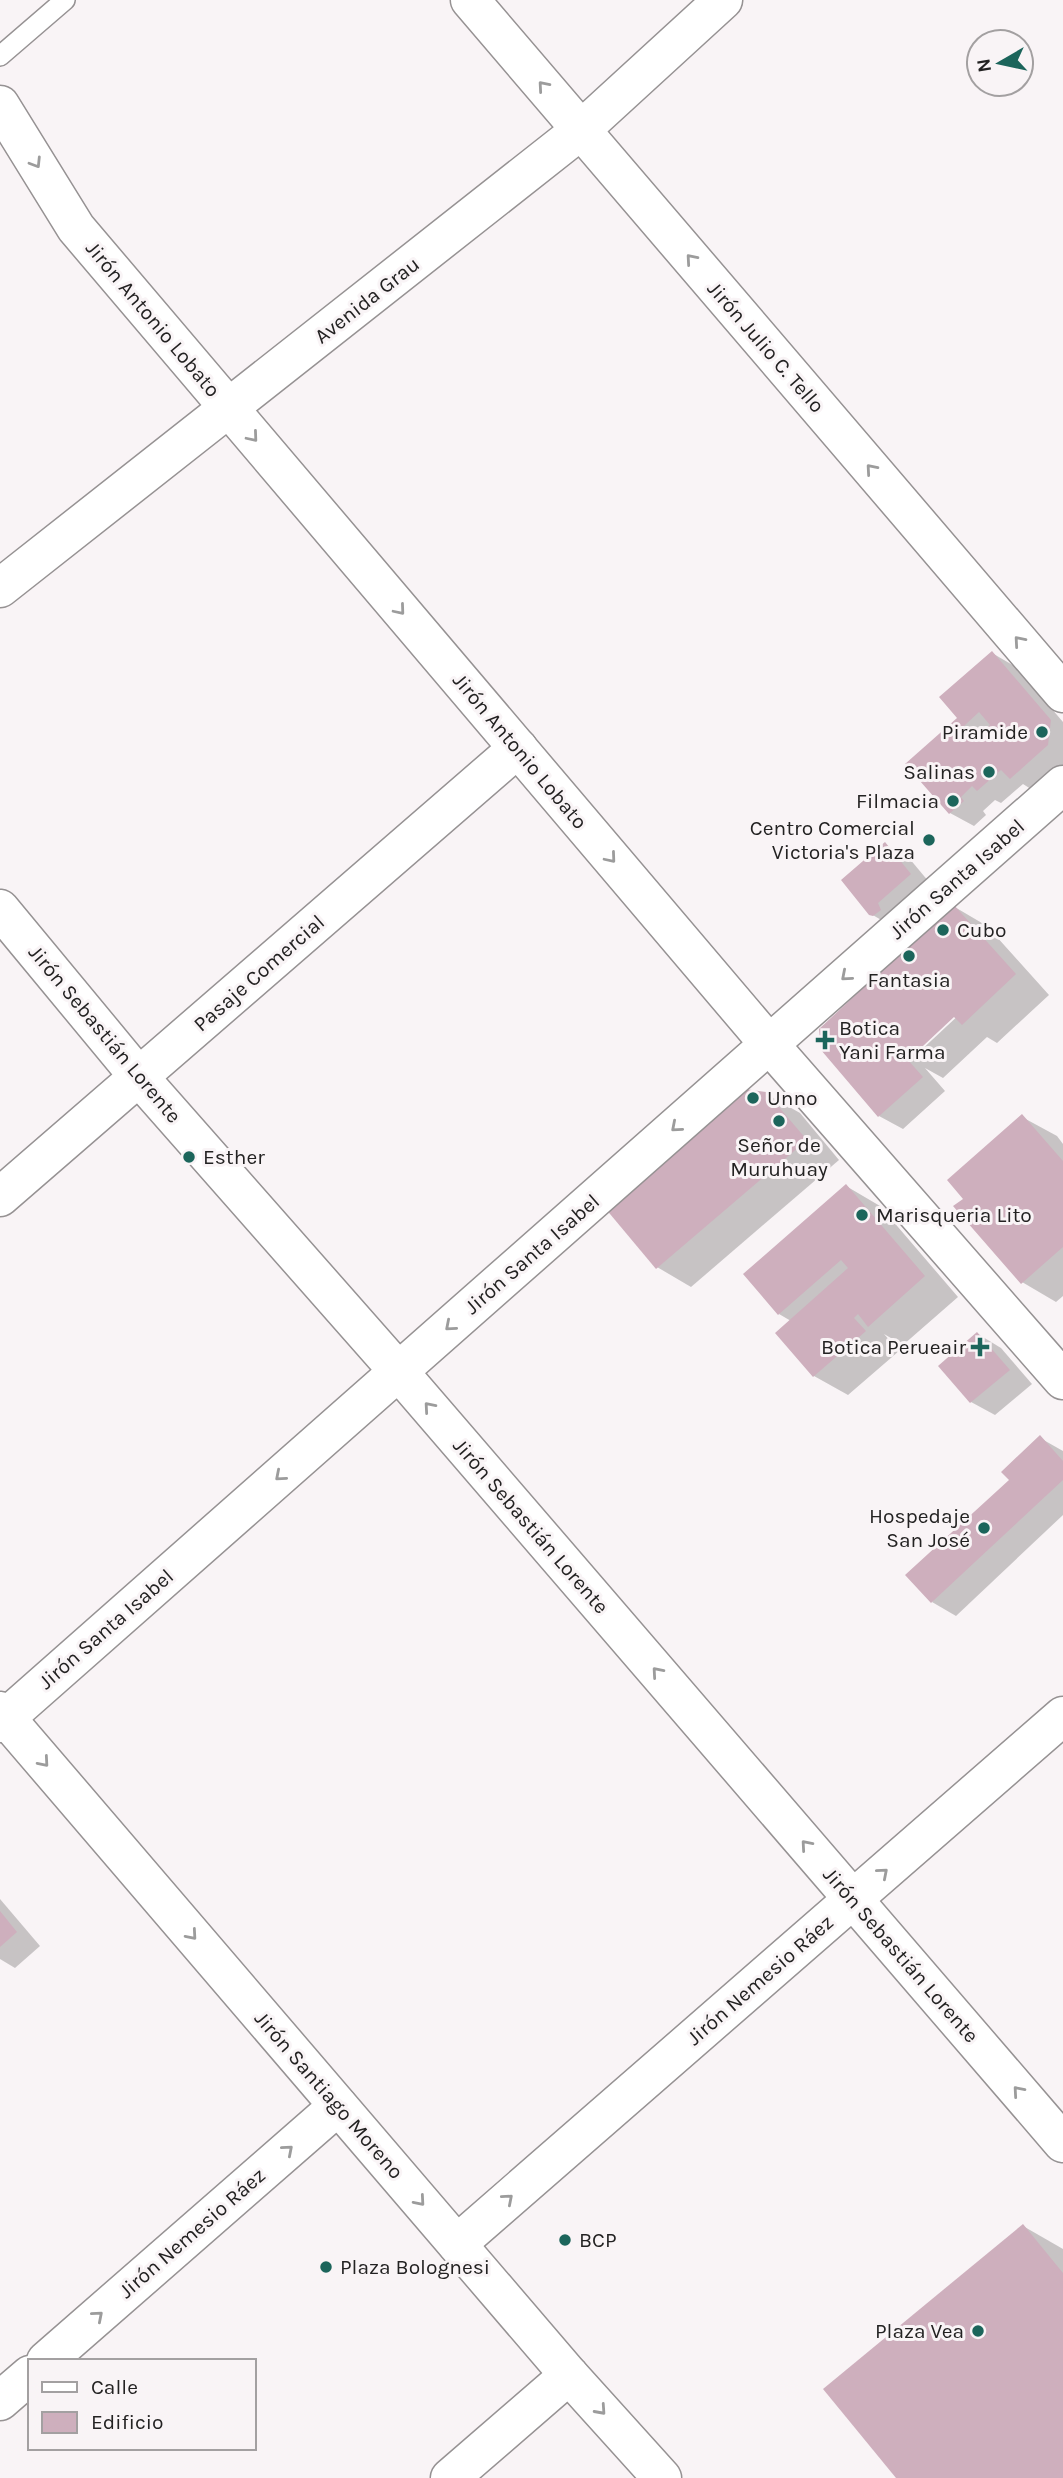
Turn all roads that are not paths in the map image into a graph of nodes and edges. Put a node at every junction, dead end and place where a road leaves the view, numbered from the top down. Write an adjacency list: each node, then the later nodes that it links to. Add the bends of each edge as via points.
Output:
1 (65, 0): 4 (lane)
2 (470, 0): 6 (street, Jirón Julio C. Tello, one-way to 2)
3 (723, 0): 6 (street, Avenida Grau)
4 (0, 56)
5 (0, 105): 7 (street, Jirón Antonio Lobato, one-way to 7, via 76,228)
6 (581, 131): 7 (street, Avenida Grau); 9 (street, Jirón Julio C. Tello, one-way to 6)
7 (229, 408): 8 (street, Avenida Grau); 10 (street, Jirón Antonio Lobato, one-way to 10)
8 (0, 588)
9 (1063, 693)
10 (518, 748): 13 (street, Jirón Antonio Lobato, one-way to 13); 14 (street, Pasaje Comercial)
11 (1063, 785): 13 (street, Jirón Santa Isabel, one-way to 13)
12 (0, 909): 14 (street, Jirón Sebastián Lorente)
13 (769, 1044): 16 (street, Jirón Santa Isabel, one-way to 16); 17 (street, Jirón Antonio Lobato)
14 (139, 1077): 15 (street, Pasaje Comercial); 16 (street, Jirón Sebastián Lorente)
15 (0, 1197)
16 (399, 1372): 19 (street, Jirón Santa Isabel, one-way to 19); 20 (street, Jirón Sebastián Lorente, one-way to 16)
17 (1063, 1380)
18 (1063, 1716): 20 (street, Jirón Nemesio Ráez, one-way to 18)
19 (2, 1717): 21 (street, Jirón Santiago Moreno, one-way to 21)
20 (852, 1899): 22 (street, Jirón Sebastián Lorente, one-way to 20); 23 (street, Jirón Nemesio Ráez, one-way to 20)
21 (338, 2106): 23 (street, Jirón Santiago Moreno, one-way to 23); 24 (street, Jirón Nemesio Ráez, one-way to 21)
22 (1063, 2143)
23 (457, 2244): 25 (street, Jirón Santiago Moreno)
24 (48, 2359)
25 (569, 2375): 28 (street); 29 (street, Jirón Santiago Moreno, one-way to 29)
26 (28, 2377): 27 (street)
27 (0, 2401)
28 (450, 2478)
29 (662, 2478)

